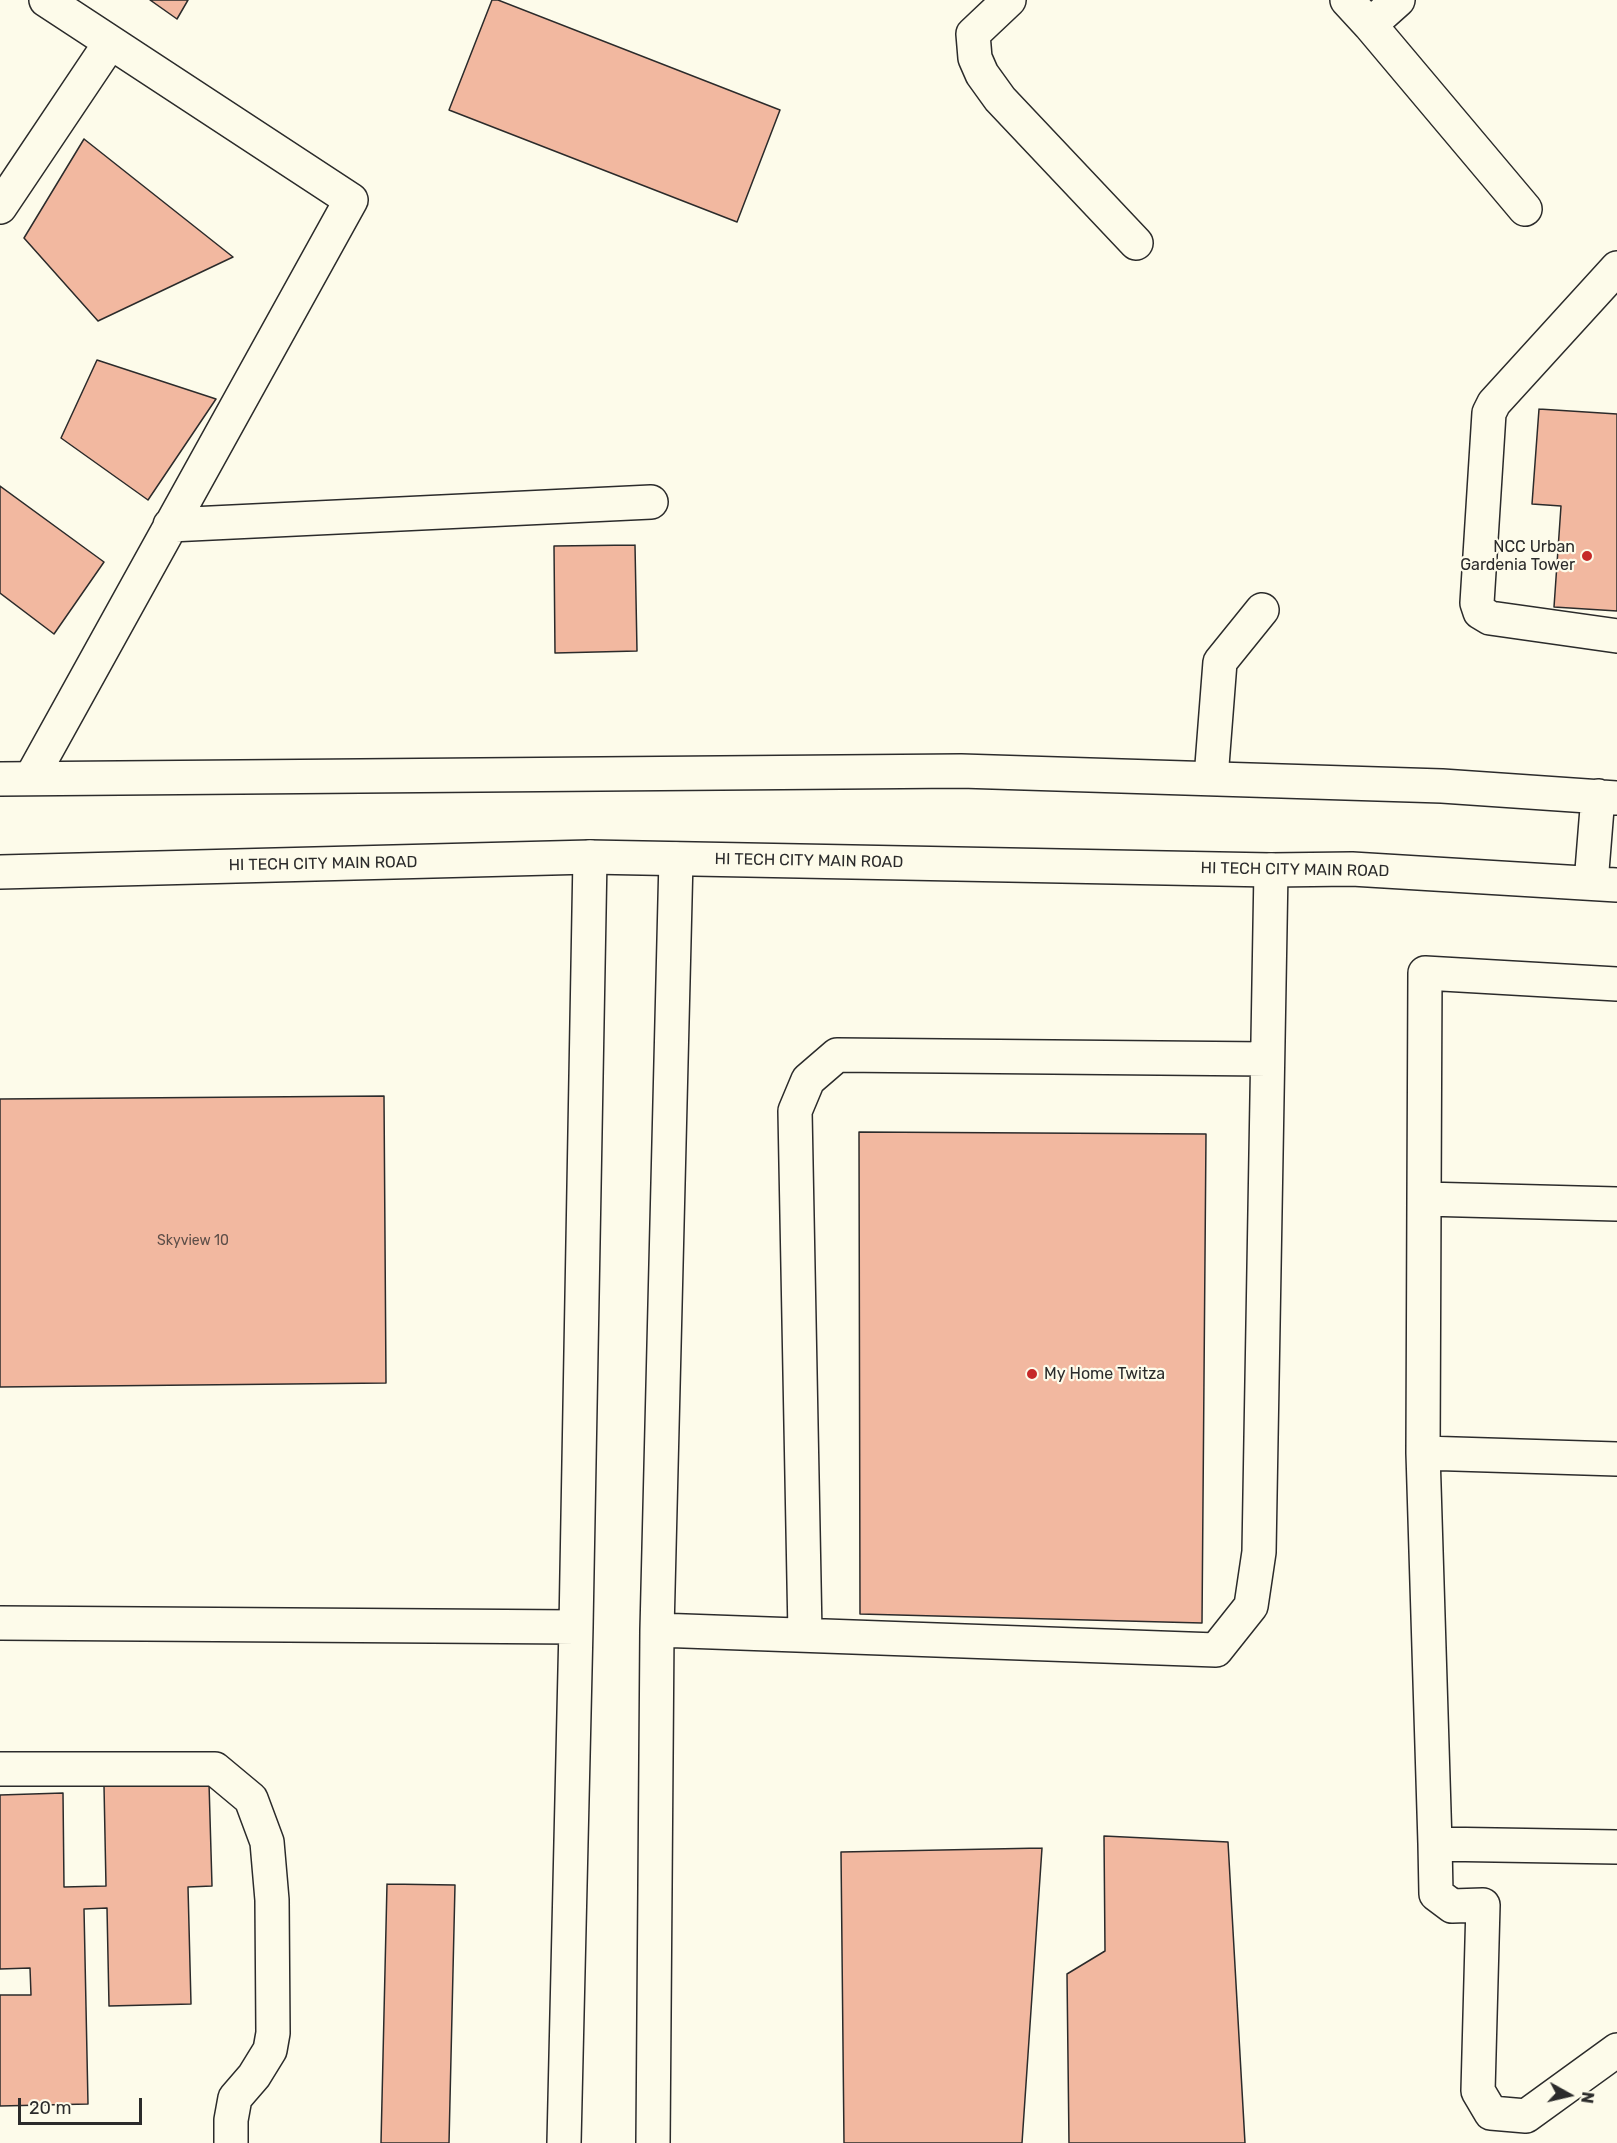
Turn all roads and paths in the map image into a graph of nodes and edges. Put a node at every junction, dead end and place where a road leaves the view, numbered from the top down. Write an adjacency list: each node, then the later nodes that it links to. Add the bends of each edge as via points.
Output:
1 (46, 0): 6 (street)
2 (1009, 0): 9 (street, via 973,34 975,58 982,74 1000,99)
3 (1347, 0): 5 (street)
4 (1398, 0): 5 (street)
5 (1370, 25): 8 (street)
6 (111, 42): 7 (street); 12 (street, via 351,200)
7 (0, 207)
8 (1526, 209)
9 (1136, 243)
10 (1617, 268): 14 (street, via 1494,402 1489,413 1477,603 1480,612 1490,618)
11 (651, 502): 12 (street)
12 (170, 525): 15 (street)
13 (1262, 610): 16 (street, via 1220,662)
14 (1617, 636)
15 (15, 778): 16 (street, via 961,771)
16 (1211, 778): 17 (street, via 1442,786)
17 (1607, 797): 22 (street)
18 (590, 857): 19 (street, HI TECH CITY MAIN ROAD); 21 (street, HI TECH CITY MAIN ROAD); 30 (street)
19 (676, 859): 20 (street, HI TECH CITY MAIN ROAD); 31 (street)
20 (1271, 870): 22 (street, HI TECH CITY MAIN ROAD, via 1353,868); 24 (street)
21 (0, 872)
22 (1604, 884)
23 (1617, 984): 25 (street, via 1425,973)
24 (1267, 1059): 32 (street, via 1258,1552 1251,1606 1237,1624 1216,1650); 32 (street, via 837,1055 808,1080 795,1111)
25 (1424, 1199): 26 (street); 27 (street)
26 (1617, 1204)
27 (1423, 1453): 28 (street); 34 (street)
28 (1617, 1459)
29 (0, 1623): 30 (street)
30 (576, 1627): 38 (street)
31 (657, 1630): 32 (street); 39 (street)
32 (805, 1634)
33 (0, 1769): 37 (street, via 215,1769 251,1799 267,1842 272,1900 273,2033 270,2050 235,2098)
34 (1435, 1844): 35 (street); 36 (street, via 1436,1894 1452,1906 1483,1905 1478,2091 1491,2113 1526,2116)
35 (1617, 1847)
36 (1617, 2050)
37 (231, 2143)
38 (564, 2143)
39 (653, 2143)

